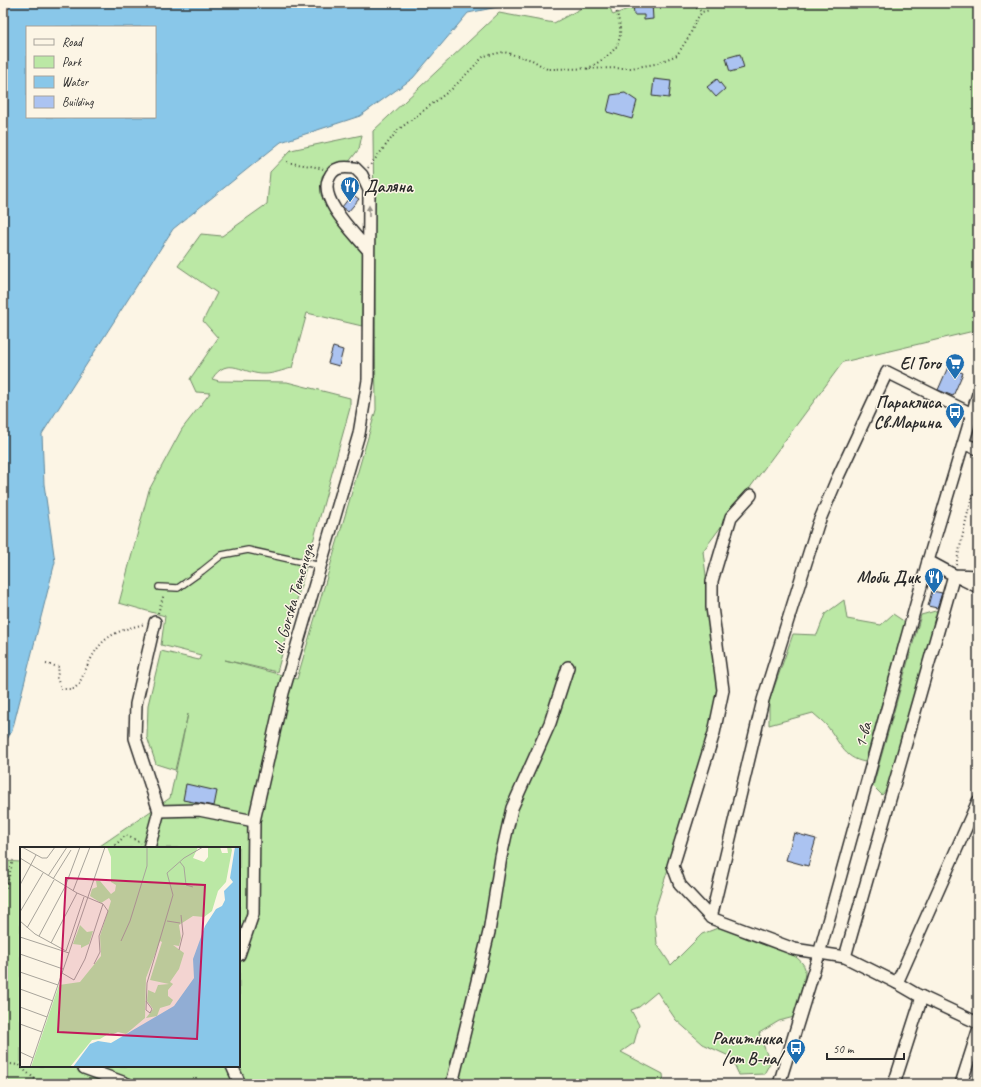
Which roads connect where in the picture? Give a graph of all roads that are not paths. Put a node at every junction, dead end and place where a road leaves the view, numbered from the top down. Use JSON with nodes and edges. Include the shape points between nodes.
{"nodes":[{"id":1,"x":368,"y":250,"type":"junction"},
{"id":2,"x":978,"y":394,"type":"edge"},
{"id":3,"x":972,"y":414,"type":"junction"},
{"id":4,"x":964,"y":444,"type":"junction"},
{"id":5,"x":978,"y":449,"type":"edge"},
{"id":6,"x":751,"y":495,"type":"dead end"},
{"id":7,"x":928,"y":562,"type":"junction"},
{"id":8,"x":320,"y":566,"type":"junction"},
{"id":9,"x":954,"y":575,"type":"junction"},
{"id":10,"x":978,"y":576,"type":"edge"},
{"id":11,"x":159,"y":587,"type":"dead end"},
{"id":12,"x":978,"y":587,"type":"edge"},
{"id":13,"x":155,"y":622,"type":"road end"},
{"id":14,"x":568,"y":667,"type":"dead end"},
{"id":15,"x":978,"y":800,"type":"edge"},
{"id":16,"x":159,"y":811,"type":"junction"},
{"id":17,"x":254,"y":821,"type":"junction"},
{"id":18,"x":146,"y":846,"type":"edge"},
{"id":19,"x":711,"y":918,"type":"junction"},
{"id":20,"x":240,"y":952,"type":"edge"},
{"id":21,"x":819,"y":954,"type":"junction"},
{"id":22,"x":845,"y":957,"type":"junction"},
{"id":23,"x":897,"y":982,"type":"junction"},
{"id":24,"x":922,"y":997,"type":"junction"},
{"id":25,"x":978,"y":1023,"type":"edge"},
{"id":26,"x":978,"y":1032,"type":"edge"},
{"id":27,"x":232,"y":1067,"type":"edge"},
{"id":28,"x":84,"y":1068,"type":"dead end"},
{"id":29,"x":128,"y":1084,"type":"edge"},
{"id":30,"x":240,"y":1084,"type":"edge"},
{"id":31,"x":452,"y":1084,"type":"edge"},
{"id":32,"x":779,"y":1084,"type":"edge"},
{"id":33,"x":894,"y":1084,"type":"edge"},
{"id":34,"x":961,"y":1084,"type":"edge"}],
"edges":[{"from":1,"to":1,"type":"street","name":"ul. Gorska Temenuga","one_way":true,"via":[[369,190],[362,175],[355,168],[337,168],[331,172],[326,186],[327,195],[338,214]]},
{"from":1,"to":8,"type":"street","name":"ul. Gorska Temenuga","via":[[368,380],[359,434]]},
{"from":2,"to":3,"type":"street","name":"1-ва"},
{"from":3,"to":4,"type":"street","name":"1-ва"},
{"from":3,"to":19,"type":"street","via":[[887,372],[818,524],[763,700]]},
{"from":4,"to":5,"type":"street"},
{"from":4,"to":7,"type":"street","name":"1-ва"},
{"from":6,"to":19,"type":"street","via":[[731,517],[712,581],[712,607],[723,690],[714,733],[673,866],[680,885]]},
{"from":7,"to":9,"type":"street"},
{"from":7,"to":21,"type":"street","name":"1-ва"},
{"from":8,"to":11,"type":"lane","via":[[248,550],[222,555],[178,588]]},
{"from":8,"to":17,"type":"street","name":"ul. Gorska Temenuga","via":[[283,693]]},
{"from":9,"to":10,"type":"street"},
{"from":9,"to":12,"type":"street"},
{"from":9,"to":22,"type":"street"},
{"from":13,"to":16,"type":"street","via":[[136,704],[135,738]]},
{"from":14,"to":31,"type":"street","via":[[550,723],[512,808],[489,932]]},
{"from":15,"to":23,"type":"street"},
{"from":16,"to":17,"type":"street","via":[[199,810]]},
{"from":16,"to":18,"type":"street"},
{"from":17,"to":20,"type":"street","name":"ul. Gorska Temenuga","via":[[253,914]]},
{"from":19,"to":21,"type":"street","via":[[794,949]]},
{"from":21,"to":22,"type":"street"},
{"from":21,"to":32,"type":"street","name":"1-ва"},
{"from":22,"to":23,"type":"street"},
{"from":23,"to":24,"type":"street"},
{"from":24,"to":25,"type":"street"},
{"from":24,"to":33,"type":"street"},
{"from":26,"to":34,"type":"street"},
{"from":27,"to":30,"type":"street"},
{"from":28,"to":29,"type":"street"}]}
